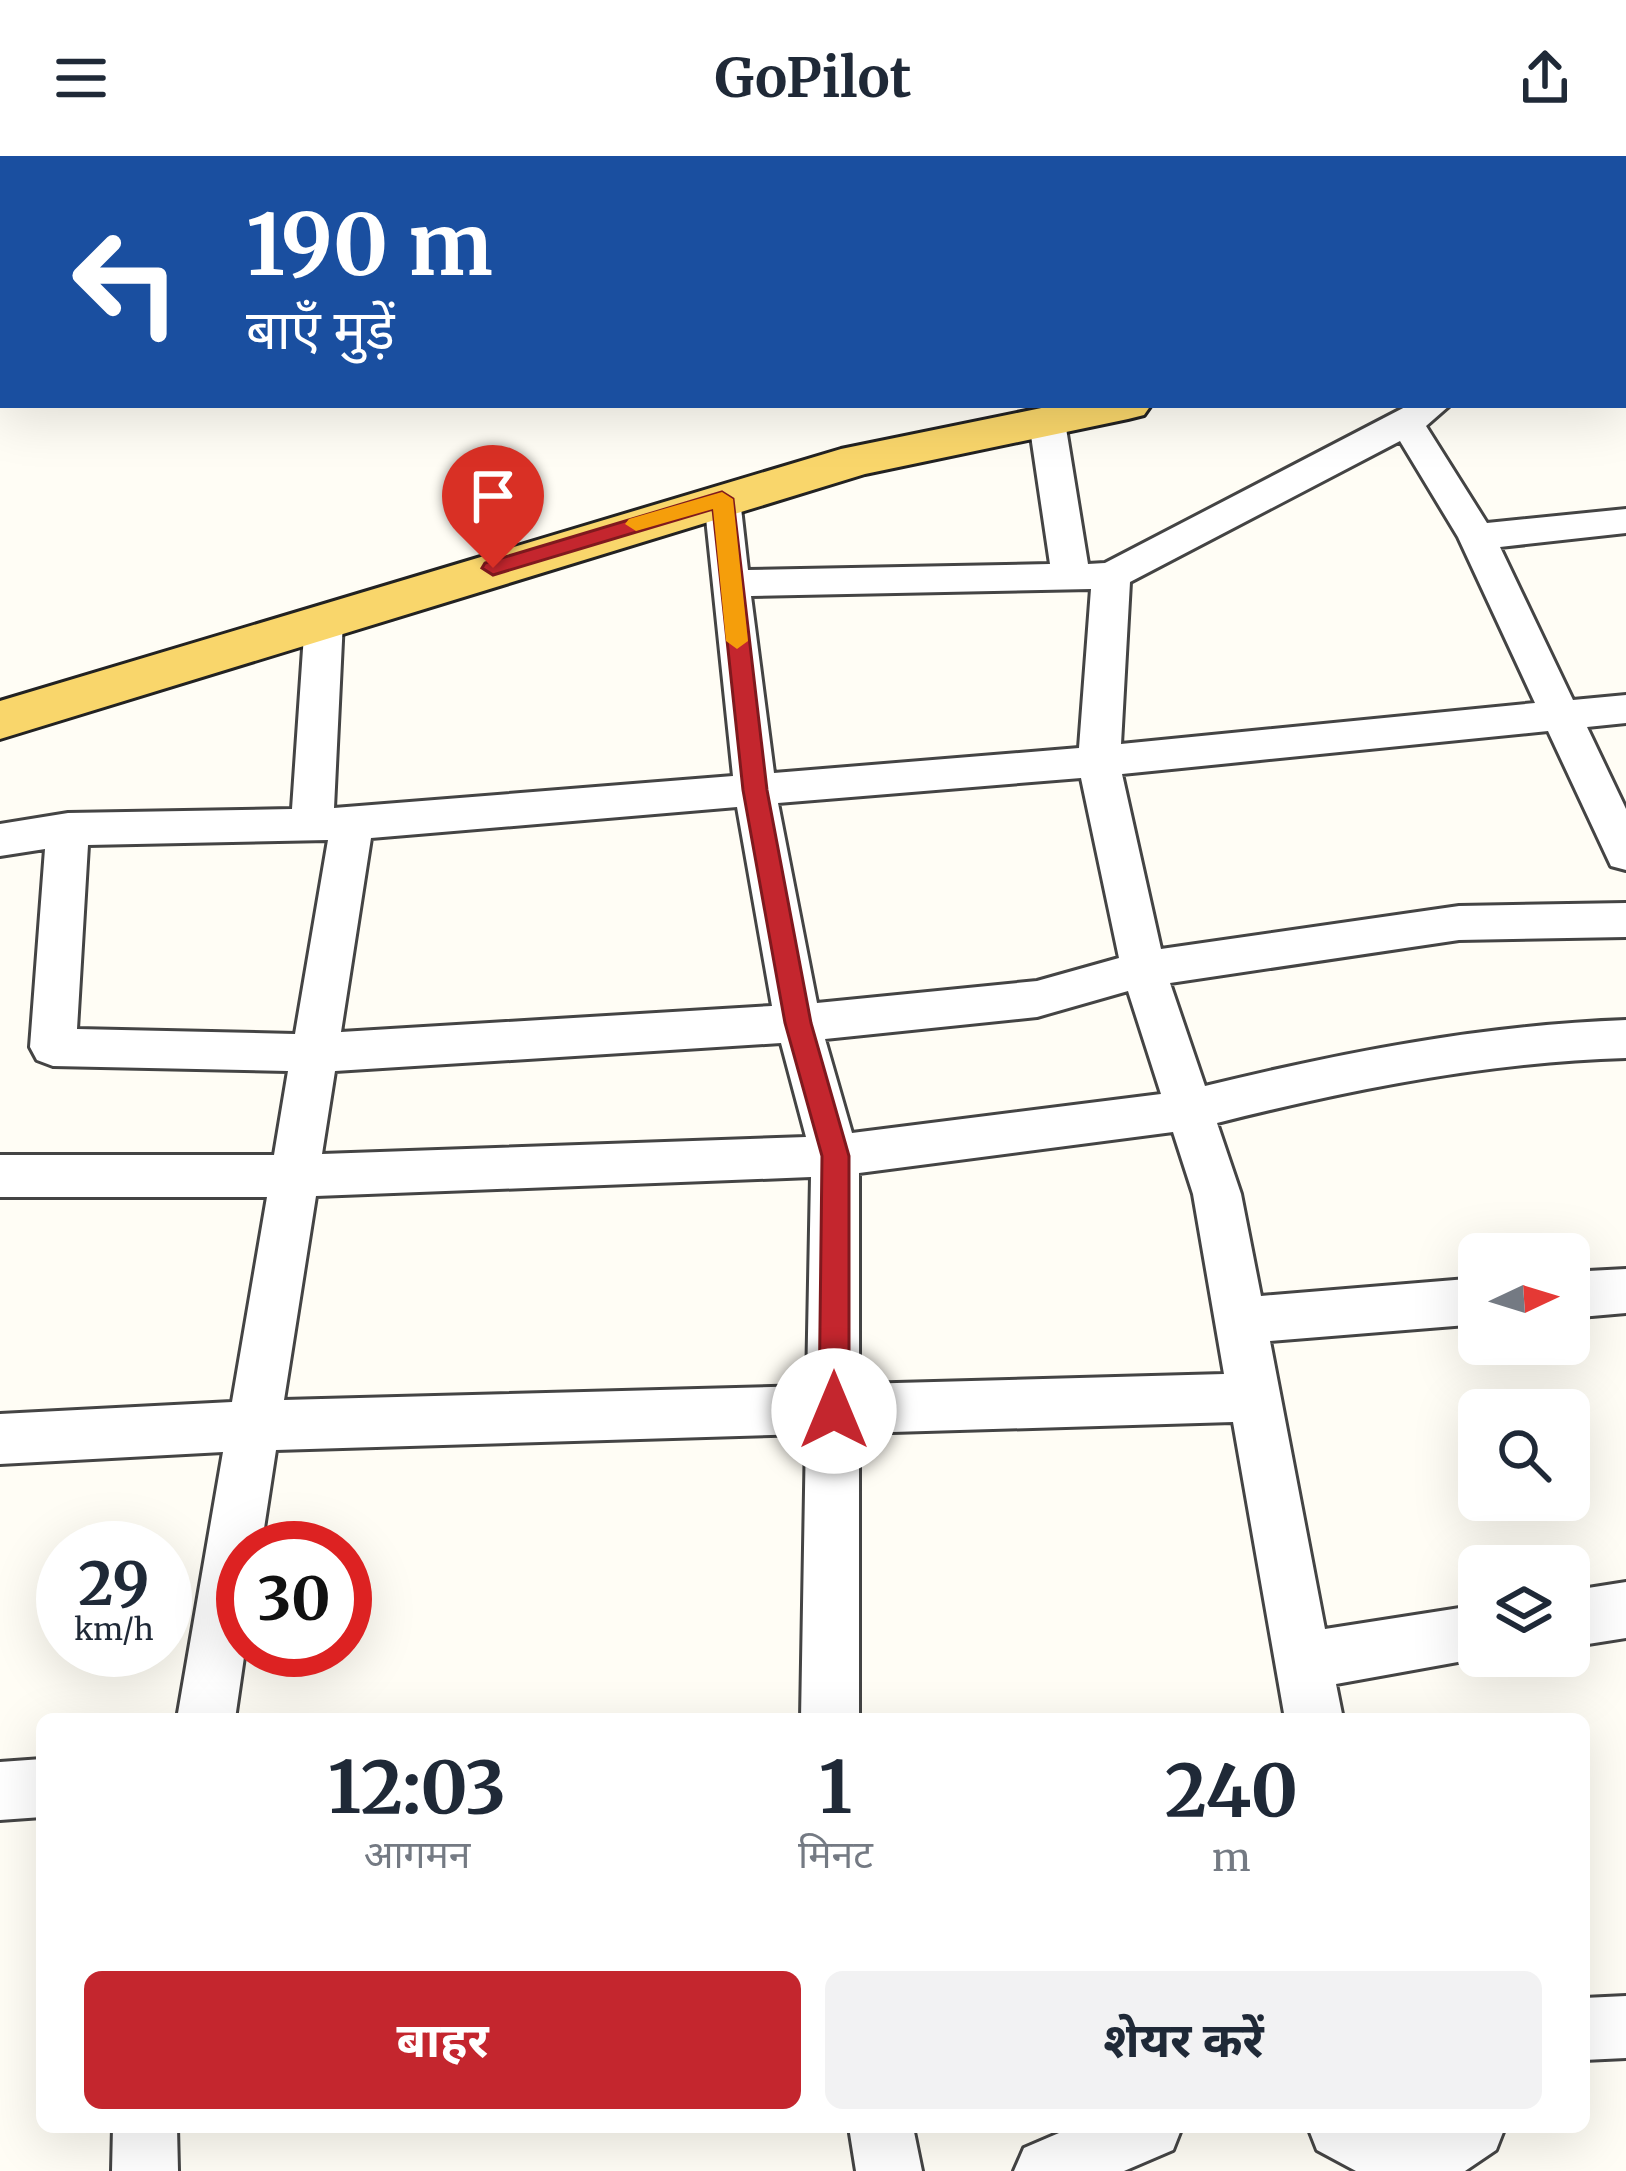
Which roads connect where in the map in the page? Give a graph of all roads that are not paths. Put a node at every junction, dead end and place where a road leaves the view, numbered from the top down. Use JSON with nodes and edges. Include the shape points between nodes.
{"nodes":[{"id":1,"x":1114,"y":408,"type":"edge"},
{"id":2,"x":1420,"y":414,"type":"edge"},
{"id":3,"x":1047,"y":422,"type":"junction"},
{"id":4,"x":722,"y":499,"type":"junction"},
{"id":5,"x":1626,"y":520,"type":"edge"},
{"id":6,"x":1477,"y":537,"type":"junction"},
{"id":7,"x":1091,"y":576,"type":"junction"},
{"id":8,"x":730,"y":583,"type":"junction"},
{"id":9,"x":324,"y":620,"type":"junction"},
{"id":10,"x":1626,"y":709,"type":"edge"},
{"id":11,"x":1557,"y":716,"type":"junction"},
{"id":12,"x":0,"y":720,"type":"edge"},
{"id":13,"x":1100,"y":761,"type":"junction"},
{"id":14,"x":755,"y":790,"type":"junction"},
{"id":15,"x":332,"y":824,"type":"junction"},
{"id":16,"x":68,"y":829,"type":"junction"},
{"id":17,"x":0,"y":840,"type":"edge"},
{"id":18,"x":1626,"y":854,"type":"edge"},
{"id":19,"x":1626,"y":920,"type":"edge"},
{"id":20,"x":1144,"y":969,"type":"junction"},
{"id":21,"x":798,"y":1023,"type":"junction"},
{"id":22,"x":1626,"y":1039,"type":"edge"},
{"id":23,"x":312,"y":1053,"type":"junction"},
{"id":24,"x":1189,"y":1110,"type":"junction"},
{"id":25,"x":836,"y":1156,"type":"junction"},
{"id":26,"x":0,"y":1176,"type":"edge"},
{"id":27,"x":292,"y":1176,"type":"junction"},
{"id":28,"x":1626,"y":1291,"type":"edge"},
{"id":29,"x":1590,"y":1294,"type":"edge"},
{"id":30,"x":1458,"y":1303,"type":"edge"},
{"id":31,"x":1240,"y":1321,"type":"junction"},
{"id":32,"x":1254,"y":1397,"type":"junction"},
{"id":33,"x":834,"y":1411,"type":"junction"},
{"id":34,"x":252,"y":1426,"type":"junction"},
{"id":35,"x":0,"y":1439,"type":"edge"},
{"id":36,"x":1626,"y":1610,"type":"edge"},
{"id":37,"x":1590,"y":1616,"type":"edge"},
{"id":38,"x":1458,"y":1637,"type":"edge"},
{"id":39,"x":1302,"y":1661,"type":"junction"},
{"id":40,"x":207,"y":1713,"type":"edge"},
{"id":41,"x":830,"y":1713,"type":"edge"},
{"id":42,"x":1313,"y":1713,"type":"edge"},
{"id":43,"x":36,"y":1788,"type":"edge"},
{"id":44,"x":0,"y":1790,"type":"edge"},
{"id":45,"x":1626,"y":2026,"type":"edge"},
{"id":46,"x":1590,"y":2029,"type":"edge"},
{"id":47,"x":145,"y":2133,"type":"edge"},
{"id":48,"x":882,"y":2133,"type":"edge"},
{"id":49,"x":1136,"y":2133,"type":"edge"},
{"id":50,"x":1348,"y":2133,"type":"edge"},
{"id":51,"x":1441,"y":2151,"type":"edge"},
{"id":52,"x":145,"y":2171,"type":"edge"},
{"id":53,"x":889,"y":2171,"type":"edge"},
{"id":54,"x":1047,"y":2171,"type":"edge"}],
"edges":[{"from":1,"to":3,"type":"main road"},
{"from":2,"to":6,"type":"street"},
{"from":2,"to":7,"type":"street"},
{"from":3,"to":4,"type":"main road","via":[[858,460]]},
{"from":3,"to":7,"type":"street"},
{"from":4,"to":8,"type":"street"},
{"from":4,"to":9,"type":"main road"},
{"from":5,"to":6,"type":"street"},
{"from":6,"to":11,"type":"street"},
{"from":7,"to":8,"type":"street"},
{"from":7,"to":13,"type":"street"},
{"from":8,"to":14,"type":"street"},
{"from":9,"to":12,"type":"main road"},
{"from":9,"to":15,"type":"street"},
{"from":10,"to":11,"type":"street"},
{"from":11,"to":13,"type":"street"},
{"from":11,"to":18,"type":"street"},
{"from":13,"to":14,"type":"street"},
{"from":13,"to":20,"type":"street"},
{"from":14,"to":15,"type":"street"},
{"from":14,"to":21,"type":"street"},
{"from":15,"to":16,"type":"street"},
{"from":15,"to":23,"type":"street"},
{"from":16,"to":17,"type":"street"},
{"from":16,"to":23,"type":"street","via":[[53,1047]]},
{"from":19,"to":20,"type":"street","via":[[1459,923]]},
{"from":20,"to":21,"type":"street","via":[[1037,999]]},
{"from":20,"to":24,"type":"street"},
{"from":21,"to":23,"type":"street"},
{"from":21,"to":25,"type":"street"},
{"from":22,"to":24,"type":"street","via":[[1358,1068]]},
{"from":23,"to":27,"type":"street"},
{"from":24,"to":25,"type":"street"},
{"from":24,"to":31,"type":"street","via":[[1217,1194]]},
{"from":25,"to":27,"type":"street"},
{"from":25,"to":33,"type":"street"},
{"from":26,"to":27,"type":"street"},
{"from":27,"to":34,"type":"street"},
{"from":28,"to":29,"type":"street"},
{"from":30,"to":31,"type":"street"},
{"from":31,"to":32,"type":"street"},
{"from":32,"to":33,"type":"street"},
{"from":32,"to":39,"type":"street"},
{"from":33,"to":34,"type":"street"},
{"from":33,"to":41,"type":"street"},
{"from":34,"to":35,"type":"street"},
{"from":34,"to":40,"type":"street"},
{"from":36,"to":37,"type":"street"},
{"from":38,"to":39,"type":"street"},
{"from":39,"to":42,"type":"street"},
{"from":43,"to":44,"type":"street"},
{"from":45,"to":46,"type":"street"},
{"from":47,"to":52,"type":"street"},
{"from":48,"to":53,"type":"street"},
{"from":49,"to":54,"type":"street"},
{"from":50,"to":51,"type":"street","via":[[1392,2153]]}]}
